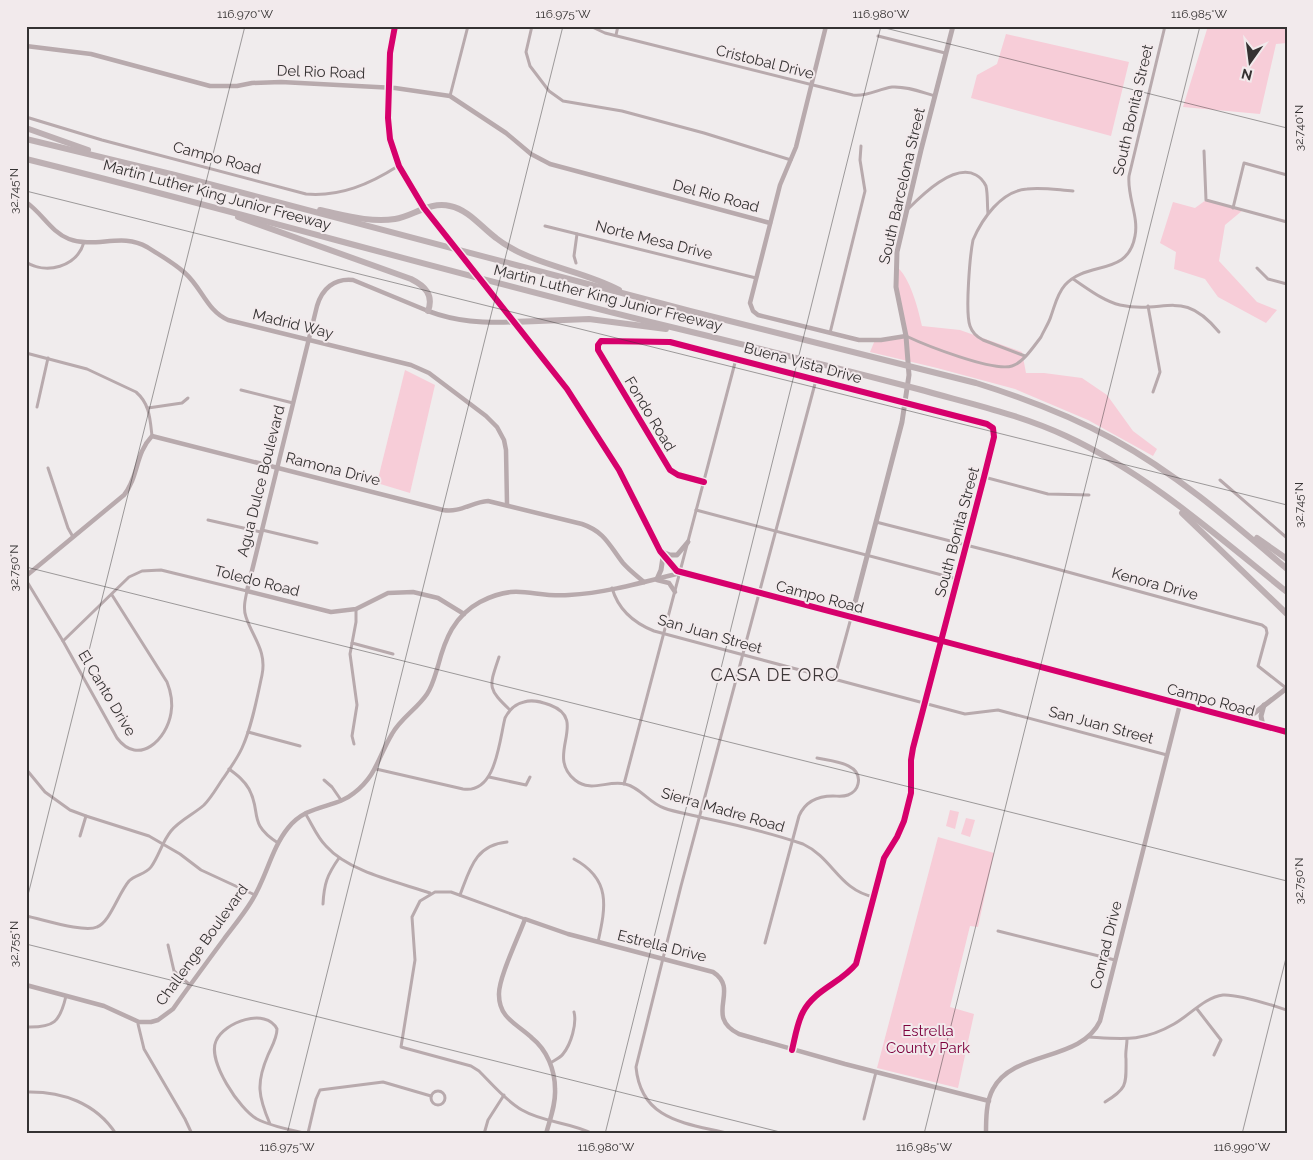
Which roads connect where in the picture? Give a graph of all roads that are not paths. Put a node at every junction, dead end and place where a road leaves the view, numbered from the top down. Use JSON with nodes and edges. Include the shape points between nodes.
{"nodes":[{"id":1,"x":395,"y":26,"type":"edge"},
{"id":2,"x":468,"y":26,"type":"edge"},
{"id":3,"x":532,"y":26,"type":"edge"},
{"id":4,"x":590,"y":26,"type":"edge"},
{"id":5,"x":618,"y":26,"type":"edge"},
{"id":6,"x":826,"y":26,"type":"edge"},
{"id":7,"x":953,"y":26,"type":"edge"},
{"id":8,"x":1165,"y":26,"type":"edge"},
{"id":9,"x":616,"y":36,"type":"junction"},
{"id":10,"x":878,"y":36,"type":"dead end"},
{"id":11,"x":26,"y":47,"type":"edge"},
{"id":12,"x":946,"y":53,"type":"junction"},
{"id":13,"x":811,"y":85,"type":"junction"},
{"id":14,"x":388,"y":87,"type":"junction"},
{"id":15,"x":450,"y":96,"type":"junction"},
{"id":16,"x":936,"y":96,"type":"junction"},
{"id":17,"x":26,"y":117,"type":"edge"},
{"id":18,"x":26,"y":128,"type":"edge"},
{"id":19,"x":26,"y":139,"type":"edge"},
{"id":20,"x":861,"y":146,"type":"dead end"},
{"id":21,"x":1204,"y":152,"type":"dead end"},
{"id":22,"x":108,"y":158,"type":"junction"},
{"id":23,"x":26,"y":159,"type":"edge"},
{"id":24,"x":791,"y":160,"type":"junction"},
{"id":25,"x":399,"y":166,"type":"junction"},
{"id":26,"x":1287,"y":175,"type":"edge"},
{"id":27,"x":223,"y":188,"type":"junction"},
{"id":28,"x":1073,"y":191,"type":"dead end"},
{"id":29,"x":194,"y":201,"type":"junction"},
{"id":30,"x":26,"y":202,"type":"edge"},
{"id":31,"x":424,"y":208,"type":"junction"},
{"id":32,"x":1233,"y":208,"type":"junction"},
{"id":33,"x":906,"y":210,"type":"junction"},
{"id":34,"x":988,"y":214,"type":"junction"},
{"id":35,"x":1287,"y":222,"type":"edge"},
{"id":36,"x":770,"y":223,"type":"junction"},
{"id":37,"x":545,"y":226,"type":"dead end"},
{"id":38,"x":577,"y":234,"type":"junction"},
{"id":39,"x":84,"y":242,"type":"junction"},
{"id":40,"x":26,"y":262,"type":"edge"},
{"id":41,"x":576,"y":263,"type":"dead end"},
{"id":42,"x":1257,"y":268,"type":"dead end"},
{"id":43,"x":757,"y":278,"type":"junction"},
{"id":44,"x":1073,"y":279,"type":"junction"},
{"id":45,"x":1287,"y":284,"type":"edge"},
{"id":46,"x":629,"y":296,"type":"junction"},
{"id":47,"x":1148,"y":306,"type":"junction"},
{"id":48,"x":428,"y":311,"type":"junction"},
{"id":49,"x":513,"y":322,"type":"junction"},
{"id":50,"x":1219,"y":332,"type":"dead end"},
{"id":51,"x":830,"y":333,"type":"junction"},
{"id":52,"x":906,"y":336,"type":"junction"},
{"id":53,"x":714,"y":337,"type":"junction"},
{"id":54,"x":602,"y":340,"type":"joint"},
{"id":55,"x":308,"y":341,"type":"junction"},
{"id":56,"x":26,"y":354,"type":"edge"},
{"id":57,"x":1025,"y":356,"type":"junction"},
{"id":58,"x":48,"y":358,"type":"junction"},
{"id":59,"x":736,"y":359,"type":"junction"},
{"id":60,"x":816,"y":380,"type":"junction"},
{"id":61,"x":241,"y":390,"type":"dead end"},
{"id":62,"x":1153,"y":392,"type":"dead end"},
{"id":63,"x":188,"y":398,"type":"dead end"},
{"id":64,"x":293,"y":403,"type":"junction"},
{"id":65,"x":906,"y":403,"type":"junction"},
{"id":66,"x":37,"y":407,"type":"dead end"},
{"id":67,"x":148,"y":408,"type":"junction"},
{"id":68,"x":994,"y":428,"type":"joint"},
{"id":69,"x":152,"y":436,"type":"junction"},
{"id":70,"x":48,"y":468,"type":"dead end"},
{"id":71,"x":277,"y":468,"type":"junction"},
{"id":72,"x":984,"y":477,"type":"junction"},
{"id":73,"x":1220,"y":480,"type":"dead end"},
{"id":74,"x":704,"y":482,"type":"junction"},
{"id":75,"x":1089,"y":495,"type":"dead end"},
{"id":76,"x":1163,"y":495,"type":"junction"},
{"id":77,"x":507,"y":504,"type":"junction"},
{"id":78,"x":696,"y":510,"type":"junction"},
{"id":79,"x":208,"y":520,"type":"dead end"},
{"id":80,"x":1232,"y":521,"type":"junction"},
{"id":81,"x":876,"y":522,"type":"junction"},
{"id":82,"x":261,"y":531,"type":"junction"},
{"id":83,"x":776,"y":531,"type":"junction"},
{"id":84,"x":73,"y":537,"type":"junction"},
{"id":85,"x":1287,"y":538,"type":"edge"},
{"id":86,"x":688,"y":542,"type":"junction"},
{"id":87,"x":317,"y":543,"type":"dead end"},
{"id":88,"x":965,"y":546,"type":"junction"},
{"id":89,"x":660,"y":550,"type":"junction"},
{"id":90,"x":663,"y":556,"type":"junction"},
{"id":91,"x":868,"y":556,"type":"junction"},
{"id":92,"x":1287,"y":559,"type":"edge"},
{"id":93,"x":1287,"y":569,"type":"edge"},
{"id":94,"x":680,"y":573,"type":"junction"},
{"id":95,"x":26,"y":576,"type":"edge"},
{"id":96,"x":655,"y":579,"type":"junction"},
{"id":97,"x":957,"y":579,"type":"junction"},
{"id":98,"x":26,"y":580,"type":"edge"},
{"id":99,"x":644,"y":582,"type":"junction"},
{"id":100,"x":612,"y":588,"type":"junction"},
{"id":101,"x":247,"y":591,"type":"junction"},
{"id":102,"x":674,"y":592,"type":"junction"},
{"id":103,"x":1287,"y":592,"type":"edge"},
{"id":104,"x":760,"y":594,"type":"junction"},
{"id":105,"x":112,"y":595,"type":"junction"},
{"id":106,"x":356,"y":609,"type":"junction"},
{"id":107,"x":464,"y":614,"type":"junction"},
{"id":108,"x":1287,"y":614,"type":"edge"},
{"id":109,"x":851,"y":618,"type":"junction"},
{"id":110,"x":664,"y":634,"type":"junction"},
{"id":111,"x":63,"y":641,"type":"junction"},
{"id":112,"x":941,"y":641,"type":"junction"},
{"id":113,"x":352,"y":643,"type":"junction"},
{"id":114,"x":393,"y":654,"type":"dead end"},
{"id":115,"x":743,"y":656,"type":"junction"},
{"id":116,"x":499,"y":657,"type":"dead end"},
{"id":117,"x":834,"y":680,"type":"junction"},
{"id":118,"x":1286,"y":688,"type":"edge"},
{"id":119,"x":925,"y":703,"type":"junction"},
{"id":120,"x":1180,"y":704,"type":"junction"},
{"id":121,"x":1264,"y":704,"type":"junction"},
{"id":122,"x":510,"y":710,"type":"junction"},
{"id":123,"x":1244,"y":721,"type":"junction"},
{"id":124,"x":1263,"y":726,"type":"junction"},
{"id":125,"x":248,"y":732,"type":"junction"},
{"id":126,"x":1287,"y":732,"type":"edge"},
{"id":127,"x":354,"y":744,"type":"dead end"},
{"id":128,"x":300,"y":746,"type":"dead end"},
{"id":129,"x":1168,"y":755,"type":"junction"},
{"id":130,"x":817,"y":758,"type":"dead end"},
{"id":131,"x":26,"y":769,"type":"edge"},
{"id":132,"x":229,"y":769,"type":"junction"},
{"id":133,"x":376,"y":769,"type":"junction"},
{"id":134,"x":489,"y":777,"type":"junction"},
{"id":135,"x":530,"y":777,"type":"dead end"},
{"id":136,"x":324,"y":780,"type":"dead end"},
{"id":137,"x":624,"y":784,"type":"junction"},
{"id":138,"x":341,"y":800,"type":"junction"},
{"id":139,"x":305,"y":814,"type":"junction"},
{"id":140,"x":86,"y":816,"type":"junction"},
{"id":141,"x":700,"y":817,"type":"junction"},
{"id":142,"x":80,"y":836,"type":"dead end"},
{"id":143,"x":792,"y":841,"type":"junction"},
{"id":144,"x":507,"y":842,"type":"dead end"},
{"id":145,"x":278,"y":843,"type":"junction"},
{"id":146,"x":163,"y":844,"type":"junction"},
{"id":147,"x":339,"y":858,"type":"junction"},
{"id":148,"x":574,"y":859,"type":"dead end"},
{"id":149,"x":431,"y":894,"type":"junction"},
{"id":150,"x":255,"y":895,"type":"junction"},
{"id":151,"x":460,"y":895,"type":"junction"},
{"id":152,"x":874,"y":897,"type":"junction"},
{"id":153,"x":323,"y":904,"type":"dead end"},
{"id":154,"x":26,"y":916,"type":"edge"},
{"id":155,"x":525,"y":919,"type":"junction"},
{"id":156,"x":998,"y":931,"type":"dead end"},
{"id":157,"x":598,"y":942,"type":"junction"},
{"id":158,"x":765,"y":943,"type":"dead end"},
{"id":159,"x":168,"y":945,"type":"dead end"},
{"id":160,"x":662,"y":958,"type":"junction"},
{"id":161,"x":1115,"y":960,"type":"junction"},
{"id":162,"x":190,"y":985,"type":"junction"},
{"id":163,"x":26,"y":986,"type":"edge"},
{"id":164,"x":66,"y":995,"type":"junction"},
{"id":165,"x":1197,"y":1009,"type":"junction"},
{"id":166,"x":1287,"y":1010,"type":"edge"},
{"id":167,"x":574,"y":1012,"type":"dead end"},
{"id":168,"x":139,"y":1022,"type":"junction"},
{"id":169,"x":26,"y":1027,"type":"edge"},
{"id":170,"x":1089,"y":1036,"type":"junction"},
{"id":171,"x":1128,"y":1039,"type":"junction"},
{"id":172,"x":792,"y":1050,"type":"junction"},
{"id":173,"x":1214,"y":1055,"type":"dead end"},
{"id":174,"x":550,"y":1063,"type":"junction"},
{"id":175,"x":876,"y":1072,"type":"junction"},
{"id":176,"x":26,"y":1092,"type":"edge"},
{"id":177,"x":504,"y":1095,"type":"junction"},
{"id":178,"x":432,"y":1096,"type":"junction"},
{"id":179,"x":989,"y":1101,"type":"junction"},
{"id":180,"x":1105,"y":1102,"type":"dead end"},
{"id":181,"x":864,"y":1119,"type":"dead end"},
{"id":182,"x":550,"y":1120,"type":"junction"},
{"id":183,"x":270,"y":1124,"type":"junction"},
{"id":184,"x":302,"y":1133,"type":"edge"},
{"id":185,"x":116,"y":1134,"type":"edge"},
{"id":186,"x":192,"y":1134,"type":"edge"},
{"id":187,"x":309,"y":1134,"type":"edge"},
{"id":188,"x":484,"y":1134,"type":"edge"},
{"id":189,"x":546,"y":1134,"type":"edge"},
{"id":190,"x":593,"y":1134,"type":"edge"},
{"id":191,"x":730,"y":1134,"type":"edge"},
{"id":192,"x":986,"y":1134,"type":"edge"}],
"edges":[{"from":1,"to":14,"type":"main road"},
{"from":2,"to":15,"type":"street"},
{"from":3,"to":24,"type":"street","via":[[526,52],[530,66],[549,91],[563,101],[610,108]]},
{"from":4,"to":9,"type":"street","name":"Cristobal Drive"},
{"from":5,"to":9,"type":"street"},
{"from":6,"to":13,"type":"street"},
{"from":7,"to":12,"type":"main road","name":"South Barcelona Street"},
{"from":8,"to":44,"type":"street","name":"South Bonita Street","via":[[1129,176],[1136,226],[1133,246],[1125,258],[1114,265],[1090,270]]},
{"from":9,"to":13,"type":"street","name":"Cristobal Drive"},
{"from":10,"to":12,"type":"street"},
{"from":11,"to":14,"type":"street","name":"Del Rio Road","via":[[91,54],[210,86],[281,82]]},
{"from":12,"to":16,"type":"main road","name":"South Barcelona Street"},
{"from":13,"to":16,"type":"street","name":"Cristobal Drive","via":[[856,96],[898,87]]},
{"from":13,"to":24,"type":"street"},
{"from":14,"to":15,"type":"street","name":"Del Rio Road"},
{"from":14,"to":25,"type":"main road","via":[[390,139]]},
{"from":15,"to":36,"type":"street","name":"Del Rio Road","via":[[550,164]]},
{"from":16,"to":33,"type":"main road","name":"South Barcelona Street"},
{"from":17,"to":25,"type":"street","name":"Campo Road","via":[[306,194],[339,194]]},
{"from":18,"to":22,"type":"highway"},
{"from":19,"to":22,"type":"highway","name":"Martin Luther King Junior Freeway"},
{"from":20,"to":51,"type":"street","via":[[865,191]]},
{"from":21,"to":32,"type":"street","via":[[1206,200]]},
{"from":22,"to":27,"type":"highway","name":"Martin Luther King Junior Freeway"},
{"from":23,"to":29,"type":"highway","name":"Martin Luther King Junior Freeway"},
{"from":24,"to":36,"type":"street","via":[[780,185]]},
{"from":25,"to":31,"type":"main road"},
{"from":26,"to":32,"type":"street","via":[[1244,163]]},
{"from":27,"to":31,"type":"highway","via":[[375,221],[397,219]]},
{"from":27,"to":46,"type":"highway","name":"Martin Luther King Junior Freeway"},
{"from":28,"to":34,"type":"street","via":[[1019,190],[1000,201]]},
{"from":29,"to":48,"type":"highway","via":[[411,279],[429,294]]},
{"from":29,"to":53,"type":"highway","name":"Martin Luther King Junior Freeway","via":[[483,280]]},
{"from":30,"to":39,"type":"street","name":"Madrid Way","via":[[60,234]]},
{"from":31,"to":46,"type":"highway","via":[[451,206],[525,255],[613,287]]},
{"from":31,"to":49,"type":"main road"},
{"from":32,"to":35,"type":"street"},
{"from":33,"to":34,"type":"street","via":[[945,178],[966,172],[979,177],[986,186]]},
{"from":33,"to":52,"type":"main road","name":"South Barcelona Street","via":[[895,274]]},
{"from":34,"to":57,"type":"street","via":[[972,249],[969,324],[983,340]]},
{"from":36,"to":43,"type":"street"},
{"from":37,"to":38,"type":"street","name":"Norte Mesa Drive"},
{"from":38,"to":41,"type":"street","via":[[574,248]]},
{"from":38,"to":43,"type":"street","name":"Norte Mesa Drive"},
{"from":39,"to":40,"type":"street","via":[[75,256],[60,266],[43,268]]},
{"from":39,"to":55,"type":"street","name":"Madrid Way","via":[[120,239],[140,243],[185,273],[212,310],[223,318]]},
{"from":42,"to":45,"type":"street","via":[[1268,279]]},
{"from":43,"to":51,"type":"street","via":[[750,304],[758,315]]},
{"from":44,"to":47,"type":"street","via":[[1120,305]]},
{"from":44,"to":57,"type":"street","name":"South Bonita Street","via":[[1058,295],[1050,319]]},
{"from":46,"to":80,"type":"highway","name":"Martin Luther King Junior Freeway","via":[[1018,396],[1114,440],[1155,465]]},
{"from":47,"to":50,"type":"street","via":[[1176,305],[1192,309],[1206,316]]},
{"from":47,"to":62,"type":"street","via":[[1160,372]]},
{"from":48,"to":49,"type":"main road","name":"Agua Dulce Boulevard","via":[[467,322]]},
{"from":48,"to":55,"type":"street","name":"Agua Dulce Boulevard","via":[[358,281],[339,281],[327,288],[320,298]]},
{"from":49,"to":53,"type":"highway","via":[[589,319]]},
{"from":49,"to":89,"type":"main road","via":[[567,389],[594,430],[628,486]]},
{"from":51,"to":52,"type":"street","via":[[870,341]]},
{"from":52,"to":57,"type":"street","via":[[968,360],[1001,367],[1014,366]]},
{"from":52,"to":65,"type":"main road","name":"South Barcelona Street","via":[[909,375]]},
{"from":53,"to":76,"type":"highway","name":"Martin Luther King Junior Freeway","via":[[1017,416],[1066,435],[1110,459]]},
{"from":54,"to":59,"type":"street","name":"Buena Vista Drive","via":[[670,342]]},
{"from":54,"to":74,"type":"street","name":"Fondo Road","via":[[598,350],[670,470]]},
{"from":55,"to":64,"type":"street","name":"Agua Dulce Boulevard"},
{"from":55,"to":77,"type":"street","name":"Madrid Way","via":[[420,368],[490,419],[500,431],[505,445]]},
{"from":56,"to":58,"type":"street"},
{"from":58,"to":66,"type":"street"},
{"from":58,"to":67,"type":"street","via":[[87,369],[136,392]]},
{"from":59,"to":60,"type":"street","name":"Buena Vista Drive"},
{"from":59,"to":74,"type":"street"},
{"from":60,"to":65,"type":"street","name":"Buena Vista Drive"},
{"from":60,"to":83,"type":"street"},
{"from":61,"to":64,"type":"street"},
{"from":63,"to":67,"type":"street","via":[[182,403]]},
{"from":64,"to":71,"type":"street","name":"Agua Dulce Boulevard"},
{"from":65,"to":68,"type":"street","name":"Buena Vista Drive"},
{"from":65,"to":81,"type":"main road","name":"South Barcelona Street"},
{"from":67,"to":69,"type":"street"},
{"from":68,"to":72,"type":"street","name":"South Bonita Street"},
{"from":69,"to":71,"type":"street","name":"Ramona Drive"},
{"from":69,"to":84,"type":"street","via":[[141,453],[130,488]]},
{"from":70,"to":84,"type":"street"},
{"from":71,"to":77,"type":"street","name":"Ramona Drive","via":[[448,510],[459,510],[483,501]]},
{"from":71,"to":82,"type":"street","name":"Agua Dulce Boulevard"},
{"from":72,"to":75,"type":"street","via":[[1048,494]]},
{"from":72,"to":88,"type":"street","name":"South Bonita Street"},
{"from":73,"to":85,"type":"street"},
{"from":74,"to":78,"type":"street"},
{"from":76,"to":103,"type":"highway","name":"Martin Luther King Junior Freeway"},
{"from":76,"to":108,"type":"highway"},
{"from":77,"to":99,"type":"street","name":"Ramona Drive","via":[[595,529]]},
{"from":78,"to":83,"type":"street"},
{"from":78,"to":86,"type":"street"},
{"from":79,"to":82,"type":"street"},
{"from":80,"to":92,"type":"highway"},
{"from":80,"to":93,"type":"highway","name":"Martin Luther King Junior Freeway"},
{"from":81,"to":88,"type":"street"},
{"from":81,"to":91,"type":"main road","name":"South Barcelona Street"},
{"from":82,"to":87,"type":"street"},
{"from":82,"to":101,"type":"street","name":"Agua Dulce Boulevard"},
{"from":83,"to":91,"type":"street"},
{"from":83,"to":104,"type":"street"},
{"from":84,"to":95,"type":"street"},
{"from":86,"to":89,"type":"main road","via":[[678,555]]},
{"from":86,"to":94,"type":"street"},
{"from":88,"to":97,"type":"street","name":"South Bonita Street"},
{"from":88,"to":118,"type":"street","name":"Kenora Drive","via":[[1262,625],[1267,632],[1258,666]]},
{"from":89,"to":90,"type":"main road"},
{"from":90,"to":94,"type":"main road"},
{"from":90,"to":96,"type":"main road","via":[[661,570]]},
{"from":91,"to":97,"type":"street"},
{"from":91,"to":109,"type":"main road","name":"South Barcelona Street"},
{"from":94,"to":96,"type":"street"},
{"from":94,"to":102,"type":"street"},
{"from":94,"to":104,"type":"main road","name":"Campo Road"},
{"from":96,"to":99,"type":"street"},
{"from":96,"to":102,"type":"street","via":[[669,583]]},
{"from":97,"to":112,"type":"street","name":"South Bonita Street"},
{"from":98,"to":111,"type":"street","name":"El Canto Drive"},
{"from":99,"to":100,"type":"street"},
{"from":100,"to":107,"type":"street","via":[[556,596],[506,592]]},
{"from":100,"to":110,"type":"street","name":"San Juan Street","via":[[620,606],[633,620]]},
{"from":101,"to":105,"type":"street","name":"Toledo Road","via":[[156,569],[133,575]]},
{"from":101,"to":106,"type":"street","name":"Toledo Road","via":[[330,612]]},
{"from":101,"to":125,"type":"street","name":"Agua Dulce Boulevard","via":[[245,617],[260,646],[263,663]]},
{"from":102,"to":110,"type":"street"},
{"from":104,"to":109,"type":"main road","name":"Campo Road"},
{"from":104,"to":115,"type":"street"},
{"from":105,"to":111,"type":"street","name":"Toledo Road"},
{"from":105,"to":111,"type":"street","name":"El Canto Drive","via":[[169,687],[172,703],[170,720],[152,747],[135,750],[119,740]]},
{"from":106,"to":107,"type":"street","name":"Toledo Road","via":[[382,594],[408,592],[438,598]]},
{"from":106,"to":113,"type":"street"},
{"from":107,"to":133,"type":"street","name":"Challenge Boulevard","via":[[445,641],[428,692],[392,734]]},
{"from":109,"to":112,"type":"main road","name":"Campo Road"},
{"from":109,"to":117,"type":"street"},
{"from":110,"to":115,"type":"street","name":"San Juan Street"},
{"from":110,"to":137,"type":"street"},
{"from":112,"to":119,"type":"street","name":"South Bonita Street"},
{"from":112,"to":120,"type":"main road","name":"Campo Road"},
{"from":113,"to":114,"type":"street"},
{"from":113,"to":127,"type":"street","via":[[350,654],[357,705],[352,736]]},
{"from":115,"to":117,"type":"street","name":"San Juan Street"},
{"from":115,"to":141,"type":"street"},
{"from":116,"to":122,"type":"street","via":[[492,687],[495,695]]},
{"from":117,"to":119,"type":"street","name":"San Juan Street"},
{"from":118,"to":121,"type":"main road"},
{"from":119,"to":129,"type":"street","name":"San Juan Street","via":[[965,714],[998,710]]},
{"from":119,"to":152,"type":"street","name":"South Bonita Street","via":[[912,755],[911,793],[904,821],[884,858]]},
{"from":120,"to":123,"type":"main road","name":"Campo Road"},
{"from":120,"to":129,"type":"street","name":"Conrad Drive"},
{"from":121,"to":123,"type":"main road"},
{"from":121,"to":124,"type":"main road"},
{"from":122,"to":134,"type":"street"},
{"from":122,"to":137,"type":"street","via":[[531,701],[559,709],[568,724],[563,757],[570,775],[588,787]]},
{"from":123,"to":124,"type":"main road","name":"Campo Road"},
{"from":124,"to":126,"type":"main road","name":"Campo Road"},
{"from":125,"to":128,"type":"street"},
{"from":125,"to":132,"type":"street","name":"Agua Dulce Boulevard"},
{"from":129,"to":161,"type":"street","name":"Conrad Drive"},
{"from":130,"to":143,"type":"street","via":[[851,767],[857,774],[858,784],[848,795],[815,798],[802,809]]},
{"from":131,"to":140,"type":"street","via":[[50,797]]},
{"from":132,"to":145,"type":"street","via":[[249,788],[260,826]]},
{"from":132,"to":146,"type":"street","name":"Agua Dulce Boulevard","via":[[211,797],[175,826]]},
{"from":133,"to":134,"type":"street","via":[[467,790],[481,786]]},
{"from":133,"to":138,"type":"street","name":"Challenge Boulevard","via":[[367,782]]},
{"from":134,"to":135,"type":"street","via":[[526,785]]},
{"from":136,"to":138,"type":"street"},
{"from":137,"to":141,"type":"street","name":"Sierra Madre Road","via":[[662,808]]},
{"from":138,"to":139,"type":"street","name":"Challenge Boulevard"},
{"from":139,"to":145,"type":"street","name":"Challenge Boulevard","via":[[289,827]]},
{"from":139,"to":147,"type":"street","via":[[322,842]]},
{"from":140,"to":142,"type":"street"},
{"from":140,"to":146,"type":"street","via":[[142,833]]},
{"from":141,"to":143,"type":"street","name":"Sierra Madre Road"},
{"from":141,"to":160,"type":"street"},
{"from":143,"to":152,"type":"street","name":"Sierra Madre Road","via":[[818,852],[849,886]]},
{"from":143,"to":158,"type":"street"},
{"from":144,"to":151,"type":"street","via":[[495,843],[474,861]]},
{"from":145,"to":150,"type":"street","name":"Challenge Boulevard"},
{"from":146,"to":150,"type":"street","via":[[201,870]]},
{"from":146,"to":154,"type":"street","name":"Agua Dulce Boulevard","via":[[150,870],[130,880],[106,920],[97,927],[85,929]]},
{"from":147,"to":149,"type":"street"},
{"from":147,"to":153,"type":"street","via":[[325,882]]},
{"from":148,"to":157,"type":"street","via":[[595,874],[603,892],[604,910]]},
{"from":149,"to":151,"type":"street","name":"Estrella Drive","via":[[442,891]]},
{"from":149,"to":177,"type":"street","via":[[420,902],[412,917],[415,960],[401,1047],[471,1066]]},
{"from":150,"to":162,"type":"street","name":"Challenge Boulevard"},
{"from":151,"to":155,"type":"street","name":"Estrella Drive"},
{"from":152,"to":172,"type":"street","name":"South Bonita Street","via":[[856,964],[806,1007]]},
{"from":155,"to":157,"type":"street","name":"Estrella Drive"},
{"from":155,"to":174,"type":"street","via":[[499,986],[499,1000],[508,1020],[535,1040]]},
{"from":156,"to":161,"type":"street"},
{"from":157,"to":160,"type":"street","name":"Estrella Drive"},
{"from":159,"to":162,"type":"street","via":[[174,971]]},
{"from":160,"to":172,"type":"street","name":"Estrella Drive","via":[[718,976],[724,990],[723,1018],[733,1031]]},
{"from":160,"to":191,"type":"street","via":[[636,1067],[638,1080],[646,1098],[665,1116]]},
{"from":161,"to":170,"type":"street","name":"Conrad Drive","via":[[1100,1021]]},
{"from":162,"to":168,"type":"street","name":"Challenge Boulevard","via":[[166,1015],[155,1021]]},
{"from":163,"to":164,"type":"street"},
{"from":164,"to":168,"type":"street","via":[[104,1006]]},
{"from":164,"to":169,"type":"street","via":[[62,1012],[55,1021],[46,1026]]},
{"from":165,"to":166,"type":"street","via":[[1215,997],[1225,995]]},
{"from":165,"to":171,"type":"street","via":[[1174,1024],[1146,1036]]},
{"from":165,"to":173,"type":"street","via":[[1221,1040]]},
{"from":167,"to":174,"type":"street","via":[[576,1018],[569,1044],[562,1055]]},
{"from":168,"to":186,"type":"street","via":[[144,1050]]},
{"from":170,"to":171,"type":"street"},
{"from":170,"to":179,"type":"street","via":[[1078,1044],[1003,1076],[994,1086]]},
{"from":171,"to":180,"type":"street","via":[[1126,1081],[1116,1095]]},
{"from":172,"to":175,"type":"street","name":"Estrella Drive"},
{"from":174,"to":182,"type":"street","via":[[555,1088]]},
{"from":175,"to":179,"type":"street","name":"Estrella Drive"},
{"from":175,"to":181,"type":"street"},
{"from":176,"to":185,"type":"street","via":[[57,1094],[79,1101],[99,1114]]},
{"from":177,"to":182,"type":"street","via":[[522,1110]]},
{"from":177,"to":188,"type":"street","via":[[488,1120]]},
{"from":178,"to":178,"type":"street","via":[[432,1102],[442,1104],[444,1094],[434,1092]]},
{"from":178,"to":187,"type":"street","via":[[383,1082],[320,1090]]},
{"from":179,"to":192,"type":"street"},
{"from":182,"to":189,"type":"street"},
{"from":182,"to":190,"type":"street","via":[[583,1128]]},
{"from":183,"to":183,"type":"street","via":[[259,1081],[277,1029],[266,1020],[250,1017],[224,1031],[216,1040],[216,1061],[226,1084],[247,1112]]},
{"from":183,"to":184,"type":"street"},
{"from":184,"to":187,"type":"street"}]}
